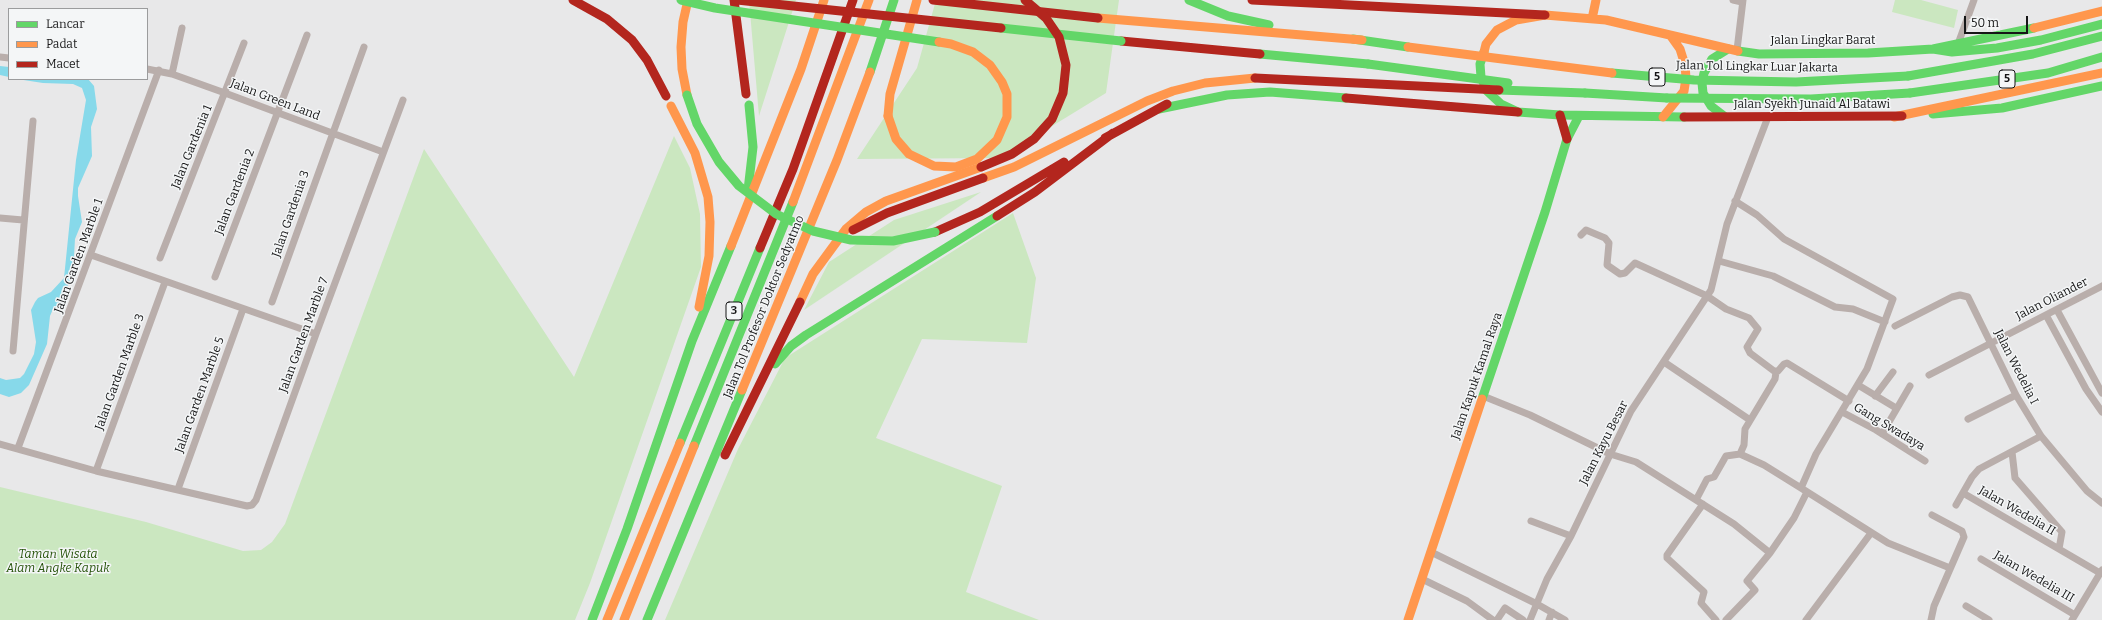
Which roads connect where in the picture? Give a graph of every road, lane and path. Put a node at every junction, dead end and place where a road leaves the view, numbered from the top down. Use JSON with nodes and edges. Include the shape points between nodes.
{"nodes":[{"id":1,"x":573,"y":0,"type":"edge"},
{"id":2,"x":680,"y":0,"type":"edge"},
{"id":3,"x":688,"y":0,"type":"edge"},
{"id":4,"x":735,"y":0,"type":"edge"},
{"id":5,"x":824,"y":0,"type":"edge"},
{"id":6,"x":853,"y":0,"type":"edge"},
{"id":7,"x":869,"y":0,"type":"edge"},
{"id":8,"x":894,"y":0,"type":"edge"},
{"id":9,"x":917,"y":0,"type":"edge"},
{"id":10,"x":934,"y":0,"type":"edge"},
{"id":11,"x":1025,"y":0,"type":"edge"},
{"id":12,"x":1189,"y":0,"type":"edge"},
{"id":13,"x":1252,"y":0,"type":"edge"},
{"id":14,"x":1596,"y":0,"type":"edge"},
{"id":15,"x":1733,"y":0,"type":"edge"},
{"id":16,"x":1974,"y":0,"type":"edge"},
{"id":17,"x":1743,"y":1,"type":"edge"},
{"id":18,"x":2102,"y":11,"type":"edge"},
{"id":19,"x":1544,"y":15,"type":"junction"},
{"id":20,"x":1592,"y":18,"type":"junction"},
{"id":21,"x":2102,"y":24,"type":"edge"},
{"id":22,"x":182,"y":28,"type":"dead end"},
{"id":23,"x":307,"y":35,"type":"dead end"},
{"id":24,"x":1670,"y":35,"type":"junction"},
{"id":25,"x":2102,"y":36,"type":"edge"},
{"id":26,"x":1362,"y":40,"type":"junction"},
{"id":27,"x":244,"y":43,"type":"dead end"},
{"id":28,"x":1958,"y":44,"type":"junction"},
{"id":29,"x":364,"y":47,"type":"dead end"},
{"id":30,"x":1728,"y":49,"type":"junction"},
{"id":31,"x":1933,"y":49,"type":"junction"},
{"id":32,"x":1738,"y":50,"type":"junction"},
{"id":33,"x":2102,"y":57,"type":"edge"},
{"id":34,"x":148,"y":69,"type":"edge"},
{"id":35,"x":158,"y":70,"type":"junction"},
{"id":36,"x":2102,"y":73,"type":"edge"},
{"id":37,"x":172,"y":74,"type":"junction"},
{"id":38,"x":1242,"y":80,"type":"junction"},
{"id":39,"x":2102,"y":86,"type":"edge"},
{"id":40,"x":225,"y":93,"type":"junction"},
{"id":41,"x":1586,"y":93,"type":"junction"},
{"id":42,"x":746,"y":94,"type":"dead end"},
{"id":43,"x":666,"y":96,"type":"dead end"},
{"id":44,"x":403,"y":100,"type":"dead end"},
{"id":45,"x":749,"y":105,"type":"dead end"},
{"id":46,"x":671,"y":106,"type":"dead end"},
{"id":47,"x":1159,"y":108,"type":"junction"},
{"id":48,"x":1518,"y":112,"type":"junction"},
{"id":49,"x":277,"y":114,"type":"junction"},
{"id":50,"x":1560,"y":115,"type":"junction"},
{"id":51,"x":1579,"y":116,"type":"junction"},
{"id":52,"x":1724,"y":116,"type":"junction"},
{"id":53,"x":1663,"y":117,"type":"junction"},
{"id":54,"x":1768,"y":117,"type":"junction"},
{"id":55,"x":1894,"y":117,"type":"junction"},
{"id":56,"x":32,"y":121,"type":"dead end"},
{"id":57,"x":1113,"y":133,"type":"junction"},
{"id":58,"x":331,"y":134,"type":"junction"},
{"id":59,"x":1567,"y":139,"type":"junction"},
{"id":60,"x":383,"y":152,"type":"junction"},
{"id":61,"x":1735,"y":202,"type":"junction"},
{"id":62,"x":745,"y":212,"type":"junction"},
{"id":63,"x":0,"y":218,"type":"edge"},
{"id":64,"x":24,"y":220,"type":"junction"},
{"id":65,"x":1581,"y":235,"type":"dead end"},
{"id":66,"x":836,"y":241,"type":"junction"},
{"id":67,"x":91,"y":256,"type":"junction"},
{"id":68,"x":160,"y":258,"type":"dead end"},
{"id":69,"x":1719,"y":261,"type":"junction"},
{"id":70,"x":215,"y":278,"type":"dead end"},
{"id":71,"x":166,"y":282,"type":"junction"},
{"id":72,"x":2102,"y":286,"type":"edge"},
{"id":73,"x":1707,"y":296,"type":"junction"},
{"id":74,"x":272,"y":302,"type":"dead end"},
{"id":75,"x":243,"y":309,"type":"junction"},
{"id":76,"x":2056,"y":310,"type":"junction"},
{"id":77,"x":2046,"y":315,"type":"junction"},
{"id":78,"x":1885,"y":322,"type":"junction"},
{"id":79,"x":1895,"y":326,"type":"dead end"},
{"id":80,"x":316,"y":334,"type":"junction"},
{"id":81,"x":692,"y":341,"type":"junction"},
{"id":82,"x":1991,"y":342,"type":"junction"},
{"id":83,"x":13,"y":351,"type":"dead end"},
{"id":84,"x":1664,"y":362,"type":"junction"},
{"id":85,"x":1776,"y":372,"type":"junction"},
{"id":86,"x":1893,"y":372,"type":"dead end"},
{"id":87,"x":1929,"y":375,"type":"dead end"},
{"id":88,"x":762,"y":380,"type":"junction"},
{"id":89,"x":1858,"y":385,"type":"junction"},
{"id":90,"x":1910,"y":386,"type":"dead end"},
{"id":91,"x":2102,"y":393,"type":"edge"},
{"id":92,"x":2016,"y":395,"type":"junction"},
{"id":93,"x":1483,"y":396,"type":"junction"},
{"id":94,"x":1875,"y":396,"type":"junction"},
{"id":95,"x":1849,"y":401,"type":"junction"},
{"id":96,"x":1896,"y":408,"type":"junction"},
{"id":97,"x":1842,"y":412,"type":"junction"},
{"id":98,"x":2102,"y":412,"type":"edge"},
{"id":99,"x":1968,"y":419,"type":"dead end"},
{"id":100,"x":1750,"y":420,"type":"junction"},
{"id":101,"x":1882,"y":434,"type":"junction"},
{"id":102,"x":2041,"y":436,"type":"junction"},
{"id":103,"x":0,"y":444,"type":"edge"},
{"id":104,"x":18,"y":448,"type":"junction"},
{"id":105,"x":2012,"y":452,"type":"junction"},
{"id":106,"x":1610,"y":454,"type":"junction"},
{"id":107,"x":1740,"y":454,"type":"junction"},
{"id":108,"x":1924,"y":461,"type":"dead end"},
{"id":109,"x":96,"y":470,"type":"junction"},
{"id":110,"x":178,"y":489,"type":"junction"},
{"id":111,"x":1804,"y":490,"type":"junction"},
{"id":112,"x":1963,"y":493,"type":"junction"},
{"id":113,"x":1699,"y":502,"type":"junction"},
{"id":114,"x":2102,"y":503,"type":"edge"},
{"id":115,"x":1956,"y":505,"type":"dead end"},
{"id":116,"x":1932,"y":515,"type":"dead end"},
{"id":117,"x":1531,"y":521,"type":"dead end"},
{"id":118,"x":1871,"y":533,"type":"junction"},
{"id":119,"x":1571,"y":536,"type":"junction"},
{"id":120,"x":2059,"y":549,"type":"junction"},
{"id":121,"x":1431,"y":552,"type":"junction"},
{"id":122,"x":1770,"y":552,"type":"junction"},
{"id":123,"x":1981,"y":559,"type":"dead end"},
{"id":124,"x":1950,"y":568,"type":"junction"},
{"id":125,"x":668,"y":571,"type":"junction"},
{"id":126,"x":2101,"y":571,"type":"edge"},
{"id":127,"x":1422,"y":579,"type":"junction"},
{"id":128,"x":1537,"y":604,"type":"junction"},
{"id":129,"x":1966,"y":606,"type":"dead end"},
{"id":130,"x":1552,"y":612,"type":"junction"},
{"id":131,"x":2074,"y":617,"type":"edge"},
{"id":132,"x":592,"y":620,"type":"edge"},
{"id":133,"x":607,"y":620,"type":"edge"},
{"id":134,"x":624,"y":620,"type":"edge"},
{"id":135,"x":646,"y":620,"type":"edge"},
{"id":136,"x":1408,"y":620,"type":"edge"},
{"id":137,"x":1493,"y":620,"type":"edge"},
{"id":138,"x":1497,"y":620,"type":"edge"},
{"id":139,"x":1522,"y":620,"type":"edge"},
{"id":140,"x":1530,"y":620,"type":"edge"},
{"id":141,"x":1548,"y":620,"type":"edge"},
{"id":142,"x":1565,"y":620,"type":"edge"},
{"id":143,"x":1716,"y":620,"type":"edge"},
{"id":144,"x":1726,"y":620,"type":"edge"},
{"id":145,"x":1806,"y":620,"type":"edge"},
{"id":146,"x":1931,"y":620,"type":"edge"},
{"id":147,"x":1989,"y":620,"type":"edge"}],
"edges":[{"from":1,"to":43,"type":"main road","via":[[608,19],[632,40],[647,60]]},
{"from":2,"to":9,"type":"main road","bridge":true,"via":[[715,8],[951,44],[973,52],[990,65],[1002,82],[1007,94],[1007,117],[997,140],[977,159],[956,167],[934,166],[909,154],[896,139],[888,116],[890,94]]},
{"from":3,"to":57,"type":"main road","bridge":true,"via":[[683,22],[682,69],[687,95],[702,134],[726,171],[745,191],[776,214],[813,231],[851,240],[893,241],[935,232],[980,212]]},
{"from":4,"to":41,"type":"main road","bridge":true,"via":[[1368,64]]},
{"from":4,"to":42,"type":"main road","via":[[738,49]]},
{"from":5,"to":62,"type":"main road","number":"3","via":[[801,69]]},
{"from":6,"to":133,"type":"main road","number":"3","via":[[792,168]]},
{"from":7,"to":134,"type":"main road","name":"Jalan Tol Profesor Doktor Sedyatmo","number":"3","via":[[804,175]]},
{"from":8,"to":125,"type":"main road","name":"Jalan Tol Profesor Doktor Sedyatmo","via":[[862,97]]},
{"from":10,"to":26,"type":"main road","bridge":true,"via":[[1122,21]]},
{"from":11,"to":66,"type":"main road","bridge":true,"via":[[1046,18],[1058,37],[1066,65],[1063,93],[1052,119],[1034,139],[1012,154],[873,208],[850,224]]},
{"from":12,"to":26,"type":"main road","via":[[1215,12],[1242,20]]},
{"from":13,"to":19,"type":"main road"},
{"from":14,"to":20,"type":"main road"},
{"from":15,"to":17,"type":"street"},
{"from":16,"to":28,"type":"street"},
{"from":17,"to":32,"type":"street"},
{"from":18,"to":28,"type":"main road","name":"Jalan Lingkar Barat"},
{"from":19,"to":20,"type":"main road","name":"Jalan Lingkar Barat"},
{"from":19,"to":48,"type":"main road","via":[[1523,18],[1505,25],[1493,34],[1482,51],[1480,71],[1483,85],[1496,100]]},
{"from":20,"to":24,"type":"main road","name":"Jalan Lingkar Barat"},
{"from":21,"to":31,"type":"main road","via":[[2041,40],[1997,48],[1952,52]]},
{"from":22,"to":37,"type":"street"},
{"from":23,"to":49,"type":"street","name":"Jalan Gardenia 2"},
{"from":24,"to":30,"type":"main road","name":"Jalan Lingkar Barat"},
{"from":24,"to":53,"type":"main road","via":[[1680,49],[1686,78],[1684,90]]},
{"from":25,"to":26,"type":"main road","name":"Jalan Tol Lingkar Luar Jakarta","number":"5","bridge":true,"via":[[2033,54],[1963,68],[1908,76],[1796,82],[1694,80],[1603,72]]},
{"from":27,"to":40,"type":"street","name":"Jalan Gardenia 1"},
{"from":28,"to":31,"type":"main road","name":"Jalan Lingkar Barat"},
{"from":29,"to":58,"type":"street","name":"Jalan Gardenia 3"},
{"from":30,"to":32,"type":"main road","name":"Jalan Lingkar Barat"},
{"from":30,"to":52,"type":"main road","via":[[1712,59],[1702,83],[1703,93],[1711,106]]},
{"from":31,"to":32,"type":"main road","name":"Jalan Lingkar Barat","via":[[1868,53],[1759,54]]},
{"from":33,"to":41,"type":"main road","number":"5","bridge":true,"via":[[2048,73],[1910,93],[1826,98],[1696,99]]},
{"from":34,"to":35,"type":"street","name":"Jalan Green Land"},
{"from":35,"to":37,"type":"street","name":"Jalan Green Land"},
{"from":35,"to":67,"type":"street","name":"Jalan Garden Marble 1"},
{"from":36,"to":55,"type":"main road"},
{"from":37,"to":40,"type":"street","name":"Jalan Green Land"},
{"from":38,"to":41,"type":"main road","bridge":true,"via":[[1296,79],[1397,86]]},
{"from":38,"to":47,"type":"main road","via":[[1175,100]]},
{"from":38,"to":66,"type":"main road","via":[[1205,83],[1172,91],[1018,165],[872,220]]},
{"from":39,"to":55,"type":"main road","name":"Jalan Syekh Junaid Al Batawi","via":[[2002,108]]},
{"from":40,"to":49,"type":"street","name":"Jalan Green Land"},
{"from":40,"to":68,"type":"street","name":"Jalan Gardenia 1"},
{"from":44,"to":60,"type":"street","name":"Jalan Garden Marble 7"},
{"from":45,"to":62,"type":"main road","via":[[753,147]]},
{"from":46,"to":81,"type":"main road","via":[[695,153],[705,184],[709,208],[709,256]]},
{"from":47,"to":48,"type":"main road","name":"Jalan Syekh Junaid Al Batawi","via":[[1228,95],[1270,92]]},
{"from":47,"to":57,"type":"main road"},
{"from":48,"to":50,"type":"main road","name":"Jalan Syekh Junaid Al Batawi"},
{"from":49,"to":58,"type":"street","name":"Jalan Green Land"},
{"from":49,"to":70,"type":"street","name":"Jalan Gardenia 2"},
{"from":50,"to":51,"type":"main road","name":"Jalan Syekh Junaid Al Batawi"},
{"from":50,"to":59,"type":"main road"},
{"from":51,"to":53,"type":"main road","name":"Jalan Syekh Junaid Al Batawi"},
{"from":51,"to":59,"type":"main road","name":"Jalan Kapuk Kamal Raya"},
{"from":52,"to":53,"type":"main road","name":"Jalan Syekh Junaid Al Batawi"},
{"from":52,"to":54,"type":"main road","name":"Jalan Syekh Junaid Al Batawi"},
{"from":54,"to":55,"type":"main road","name":"Jalan Syekh Junaid Al Batawi"},
{"from":54,"to":61,"type":"street","name":"Jalan Kayu Besar"},
{"from":56,"to":64,"type":"street"},
{"from":57,"to":88,"type":"main road","via":[[1035,192],[806,335],[785,352]]},
{"from":58,"to":60,"type":"street","name":"Jalan Green Land"},
{"from":58,"to":74,"type":"street","name":"Jalan Gardenia 3"},
{"from":59,"to":93,"type":"main road","name":"Jalan Kapuk Kamal Raya"},
{"from":60,"to":80,"type":"street","name":"Jalan Garden Marble 7"},
{"from":61,"to":69,"type":"street","name":"Jalan Kayu Besar"},
{"from":61,"to":78,"type":"street","via":[[1757,215],[1784,239],[1892,297],[1893,302]]},
{"from":62,"to":81,"type":"main road","number":"3"},
{"from":63,"to":64,"type":"street"},
{"from":64,"to":83,"type":"street"},
{"from":65,"to":73,"type":"street","via":[[1586,230],[1605,238],[1609,243],[1607,265],[1620,274],[1626,273],[1635,263]]},
{"from":66,"to":88,"type":"main road","via":[[813,274]]},
{"from":67,"to":71,"type":"street"},
{"from":67,"to":104,"type":"street","name":"Jalan Garden Marble 1"},
{"from":69,"to":73,"type":"street","name":"Jalan Kayu Besar"},
{"from":69,"to":78,"type":"street","via":[[1773,276],[1835,307],[1853,309]]},
{"from":71,"to":75,"type":"street"},
{"from":71,"to":109,"type":"street","name":"Jalan Garden Marble 3"},
{"from":72,"to":76,"type":"street","name":"Jalan Oliander"},
{"from":73,"to":84,"type":"street","name":"Jalan Kayu Besar"},
{"from":73,"to":85,"type":"street","via":[[1726,310],[1749,318],[1755,323],[1757,331],[1747,349]]},
{"from":75,"to":80,"type":"street"},
{"from":75,"to":110,"type":"street","name":"Jalan Garden Marble 5"},
{"from":76,"to":77,"type":"street","name":"Jalan Oliander"},
{"from":76,"to":91,"type":"street"},
{"from":77,"to":82,"type":"street","name":"Jalan Oliander"},
{"from":77,"to":98,"type":"street","via":[[2086,389]]},
{"from":78,"to":89,"type":"street"},
{"from":79,"to":82,"type":"street","name":"Jalan Wedelia I","via":[[1952,298],[1964,296],[1972,303]]},
{"from":80,"to":110,"type":"street","name":"Jalan Garden Marble 7","via":[[252,505]]},
{"from":81,"to":132,"type":"main road","number":"3","via":[[627,529]]},
{"from":82,"to":87,"type":"street","name":"Jalan Oliander"},
{"from":82,"to":92,"type":"street","name":"Jalan Wedelia I"},
{"from":84,"to":100,"type":"street"},
{"from":84,"to":106,"type":"street","name":"Jalan Kayu Besar","via":[[1631,411]]},
{"from":85,"to":95,"type":"street","via":[[1787,363]]},
{"from":85,"to":100,"type":"street","via":[[1775,379]]},
{"from":86,"to":94,"type":"street"},
{"from":88,"to":125,"type":"main road"},
{"from":89,"to":94,"type":"street"},
{"from":89,"to":95,"type":"street"},
{"from":90,"to":96,"type":"street"},
{"from":92,"to":99,"type":"street"},
{"from":92,"to":102,"type":"street","name":"Jalan Wedelia I"},
{"from":93,"to":106,"type":"street","via":[[1530,415]]},
{"from":93,"to":121,"type":"main road","name":"Jalan Kapuk Kamal Raya"},
{"from":94,"to":96,"type":"street"},
{"from":95,"to":97,"type":"street"},
{"from":96,"to":101,"type":"street"},
{"from":97,"to":101,"type":"street","name":"Gang Swadaya"},
{"from":97,"to":111,"type":"street","via":[[1816,454]]},
{"from":100,"to":107,"type":"street","via":[[1745,429]]},
{"from":101,"to":108,"type":"street","name":"Gang Swadaya"},
{"from":102,"to":105,"type":"street","name":"Jalan Wedelia II"},
{"from":102,"to":114,"type":"street","name":"Jalan Wedelia I","via":[[2073,475]]},
{"from":103,"to":104,"type":"street"},
{"from":104,"to":109,"type":"street"},
{"from":105,"to":112,"type":"street","name":"Jalan Wedelia II","via":[[1979,469]]},
{"from":105,"to":120,"type":"street","name":"Jalan Wedelia II","via":[[2015,478],[2062,532]]},
{"from":106,"to":113,"type":"street","via":[[1636,462]]},
{"from":106,"to":119,"type":"street","name":"Jalan Kayu Besar"},
{"from":107,"to":111,"type":"street","via":[[1764,465]]},
{"from":107,"to":113,"type":"street","via":[[1726,456],[1714,477],[1707,479]]},
{"from":109,"to":110,"type":"street"},
{"from":111,"to":118,"type":"street"},
{"from":111,"to":122,"type":"street","via":[[1794,518]]},
{"from":112,"to":115,"type":"street","name":"Jalan Wedelia II"},
{"from":112,"to":120,"type":"street","name":"Jalan Wedelia II"},
{"from":113,"to":122,"type":"street","via":[[1734,524]]},
{"from":113,"to":143,"type":"street","via":[[1667,558],[1704,592],[1701,602]]},
{"from":116,"to":124,"type":"street","via":[[1958,528],[1964,534]]},
{"from":117,"to":119,"type":"street"},
{"from":118,"to":124,"type":"street","via":[[1888,543]]},
{"from":118,"to":145,"type":"street"},
{"from":119,"to":128,"type":"street","name":"Jalan Kayu Besar"},
{"from":120,"to":126,"type":"street","name":"Jalan Wedelia II"},
{"from":121,"to":127,"type":"main road","name":"Jalan Kapuk Kamal Raya"},
{"from":121,"to":128,"type":"street"},
{"from":122,"to":144,"type":"street","via":[[1747,581],[1756,590]]},
{"from":123,"to":131,"type":"street","name":"Jalan Wedelia III"},
{"from":124,"to":146,"type":"street"},
{"from":125,"to":135,"type":"main road","name":"Jalan Tol Profesor Doktor Sedyatmo"},
{"from":126,"to":131,"type":"street"},
{"from":127,"to":136,"type":"main road","name":"Jalan Kapuk Kamal Raya"},
{"from":127,"to":137,"type":"street","via":[[1467,601]]},
{"from":128,"to":130,"type":"street"},
{"from":128,"to":140,"type":"street","name":"Jalan Kayu Besar"},
{"from":129,"to":147,"type":"street"},
{"from":130,"to":141,"type":"street"},
{"from":130,"to":142,"type":"street"},
{"from":138,"to":139,"type":"street","via":[[1505,608]]}]}
